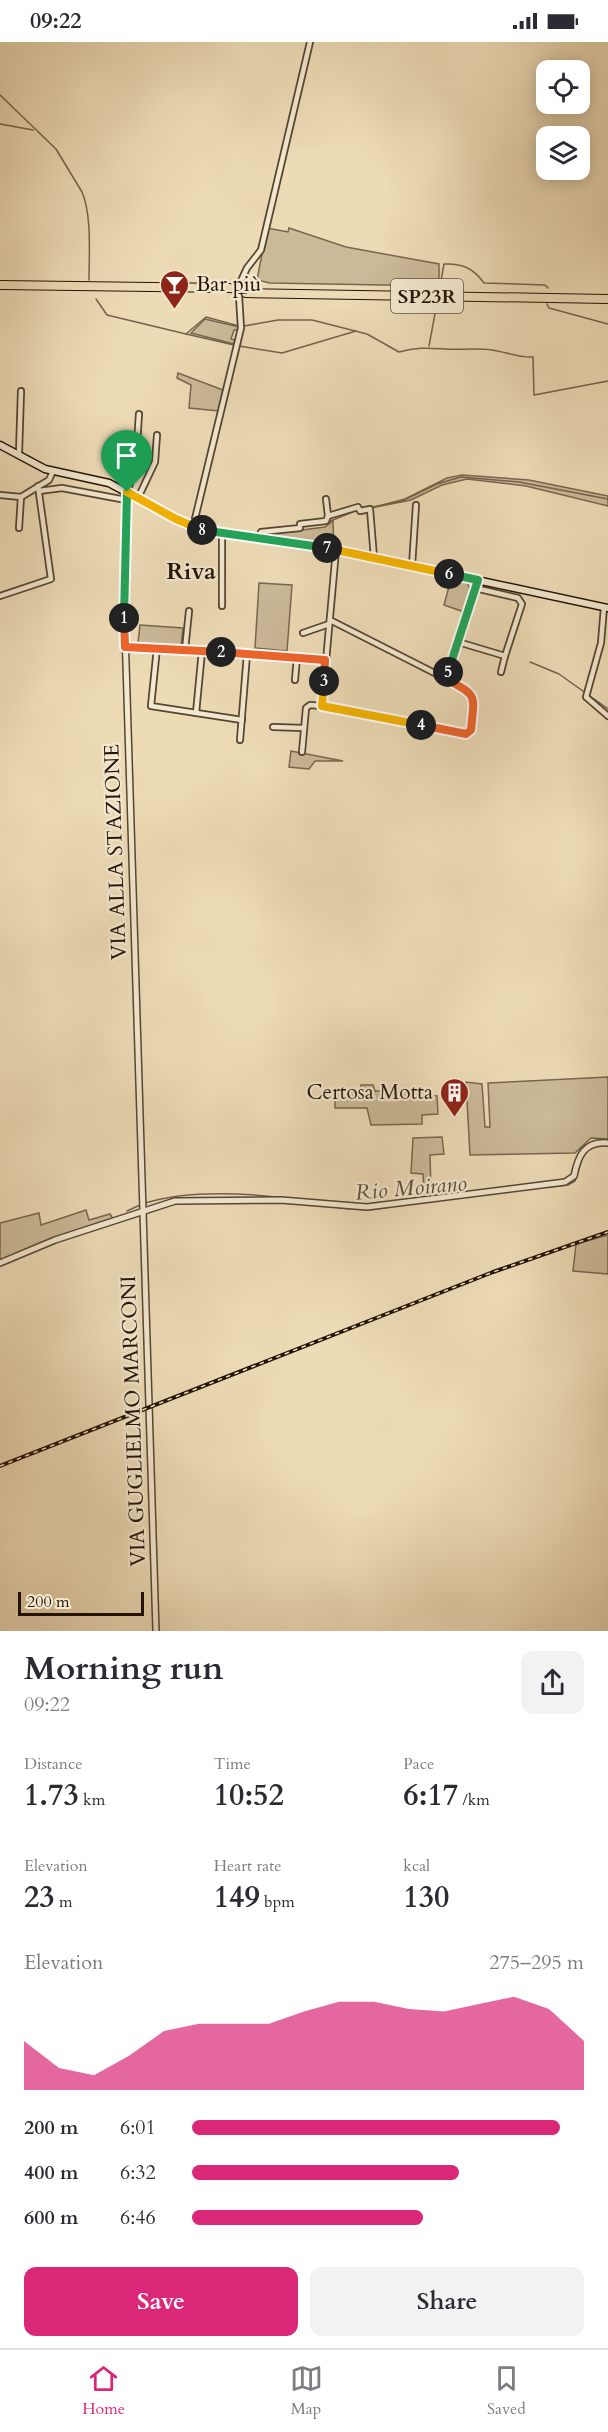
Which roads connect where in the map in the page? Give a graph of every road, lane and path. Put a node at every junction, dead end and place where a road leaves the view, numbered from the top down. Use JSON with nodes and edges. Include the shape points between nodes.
{"nodes":[{"id":1,"x":310,"y":42,"type":"edge"},
{"id":2,"x":0,"y":285,"type":"edge"},
{"id":3,"x":0,"y":290,"type":"edge"},
{"id":4,"x":228,"y":291,"type":"junction"},
{"id":5,"x":243,"y":291,"type":"junction"},
{"id":6,"x":608,"y":294,"type":"edge"},
{"id":7,"x":608,"y":299,"type":"edge"},
{"id":8,"x":21,"y":391,"type":"dead end"},
{"id":9,"x":139,"y":414,"type":"dead end"},
{"id":10,"x":157,"y":435,"type":"dead end"},
{"id":11,"x":0,"y":445,"type":"edge"},
{"id":12,"x":19,"y":453,"type":"junction"},
{"id":13,"x":53,"y":471,"type":"junction"},
{"id":14,"x":39,"y":489,"type":"junction"},
{"id":15,"x":127,"y":492,"type":"junction"},
{"id":16,"x":0,"y":495,"type":"edge"},
{"id":17,"x":21,"y":497,"type":"junction"},
{"id":18,"x":138,"y":498,"type":"junction"},
{"id":19,"x":326,"y":499,"type":"dead end"},
{"id":20,"x":126,"y":500,"type":"junction"},
{"id":21,"x":416,"y":505,"type":"dead end"},
{"id":22,"x":328,"y":516,"type":"junction"},
{"id":23,"x":193,"y":527,"type":"junction"},
{"id":24,"x":19,"y":528,"type":"dead end"},
{"id":25,"x":222,"y":533,"type":"junction"},
{"id":26,"x":260,"y":537,"type":"junction"},
{"id":27,"x":336,"y":550,"type":"junction"},
{"id":28,"x":374,"y":558,"type":"junction"},
{"id":29,"x":412,"y":566,"type":"junction"},
{"id":30,"x":478,"y":580,"type":"junction"},
{"id":31,"x":476,"y":588,"type":"junction"},
{"id":32,"x":0,"y":596,"type":"edge"},
{"id":33,"x":222,"y":606,"type":"dead end"},
{"id":34,"x":606,"y":607,"type":"edge"},
{"id":35,"x":189,"y":610,"type":"dead end"},
{"id":36,"x":329,"y":622,"type":"junction"},
{"id":37,"x":303,"y":633,"type":"dead end"},
{"id":38,"x":458,"y":642,"type":"junction"},
{"id":39,"x":125,"y":647,"type":"junction"},
{"id":40,"x":157,"y":648,"type":"junction"},
{"id":41,"x":185,"y":650,"type":"junction"},
{"id":42,"x":202,"y":651,"type":"junction"},
{"id":43,"x":247,"y":654,"type":"junction"},
{"id":44,"x":505,"y":656,"type":"junction"},
{"id":45,"x":297,"y":657,"type":"junction"},
{"id":46,"x":325,"y":660,"type":"junction"},
{"id":47,"x":501,"y":672,"type":"dead end"},
{"id":48,"x":446,"y":679,"type":"junction"},
{"id":49,"x":295,"y":680,"type":"dead end"},
{"id":50,"x":322,"y":706,"type":"junction"},
{"id":51,"x":196,"y":713,"type":"junction"},
{"id":52,"x":608,"y":716,"type":"edge"},
{"id":53,"x":242,"y":720,"type":"junction"},
{"id":54,"x":273,"y":727,"type":"dead end"},
{"id":55,"x":304,"y":728,"type":"junction"},
{"id":56,"x":240,"y":740,"type":"dead end"},
{"id":57,"x":302,"y":752,"type":"dead end"},
{"id":58,"x":608,"y":1143,"type":"edge"},
{"id":59,"x":143,"y":1210,"type":"junction"},
{"id":60,"x":0,"y":1263,"type":"edge"},
{"id":61,"x":156,"y":1631,"type":"edge"}],
"edges":[{"from":1,"to":5,"type":"street","via":[[261,250]]},
{"from":2,"to":4,"type":"highway","number":"SP23R"},
{"from":3,"to":4,"type":"highway","number":"SP23R"},
{"from":4,"to":5,"type":"highway","number":"SP23R"},
{"from":5,"to":6,"type":"highway","number":"SP23R"},
{"from":5,"to":7,"type":"highway","number":"SP23R"},
{"from":5,"to":23,"type":"street","via":[[242,328]]},
{"from":8,"to":12,"type":"street"},
{"from":9,"to":15,"type":"street","via":[[132,481]]},
{"from":10,"to":18,"type":"street","via":[[155,462]]},
{"from":11,"to":12,"type":"main road"},
{"from":12,"to":13,"type":"main road"},
{"from":13,"to":14,"type":"street","via":[[51,479]]},
{"from":13,"to":15,"type":"main road","via":[[98,478]]},
{"from":14,"to":17,"type":"street"},
{"from":14,"to":20,"type":"street","via":[[62,488]]},
{"from":14,"to":32,"type":"street","via":[[51,579]]},
{"from":15,"to":18,"type":"main road"},
{"from":15,"to":20,"type":"street","name":"VIA ALLA STAZIONE"},
{"from":16,"to":17,"type":"street"},
{"from":17,"to":24,"type":"street"},
{"from":18,"to":23,"type":"main road"},
{"from":19,"to":22,"type":"street"},
{"from":20,"to":39,"type":"street","name":"VIA ALLA STAZIONE"},
{"from":21,"to":29,"type":"street"},
{"from":22,"to":26,"type":"street","via":[[326,521],[300,524],[300,528],[261,532]]},
{"from":22,"to":28,"type":"street","via":[[358,507],[360,511],[370,509]]},
{"from":23,"to":25,"type":"main road"},
{"from":25,"to":26,"type":"main road"},
{"from":25,"to":33,"type":"street"},
{"from":26,"to":27,"type":"main road"},
{"from":27,"to":28,"type":"main road"},
{"from":27,"to":36,"type":"street"},
{"from":28,"to":29,"type":"main road"},
{"from":29,"to":30,"type":"main road"},
{"from":30,"to":31,"type":"street"},
{"from":30,"to":34,"type":"main road"},
{"from":31,"to":38,"type":"street"},
{"from":31,"to":44,"type":"street","via":[[518,598],[522,604]]},
{"from":34,"to":52,"type":"street","via":[[602,643],[586,697]]},
{"from":35,"to":41,"type":"street"},
{"from":36,"to":37,"type":"street"},
{"from":36,"to":46,"type":"street"},
{"from":36,"to":48,"type":"street"},
{"from":38,"to":44,"type":"street"},
{"from":38,"to":48,"type":"street"},
{"from":39,"to":40,"type":"street"},
{"from":39,"to":59,"type":"street","name":"VIA ALLA STAZIONE"},
{"from":40,"to":41,"type":"street"},
{"from":40,"to":51,"type":"street","via":[[151,706]]},
{"from":41,"to":42,"type":"street"},
{"from":42,"to":43,"type":"street"},
{"from":42,"to":51,"type":"street"},
{"from":43,"to":45,"type":"street"},
{"from":43,"to":53,"type":"street"},
{"from":44,"to":47,"type":"street"},
{"from":45,"to":46,"type":"street"},
{"from":45,"to":49,"type":"street"},
{"from":46,"to":50,"type":"street"},
{"from":48,"to":50,"type":"street","via":[[470,691],[473,697],[471,730],[466,734]]},
{"from":50,"to":55,"type":"street","via":[[308,706]]},
{"from":51,"to":53,"type":"street"},
{"from":53,"to":56,"type":"street"},
{"from":54,"to":55,"type":"street"},
{"from":55,"to":57,"type":"street"},
{"from":58,"to":59,"type":"street","via":[[585,1147],[574,1176],[565,1182],[385,1205],[196,1200],[168,1202]]},
{"from":59,"to":60,"type":"street"},
{"from":59,"to":61,"type":"street","name":"VIA GUGLIELMO MARCONI"}]}
